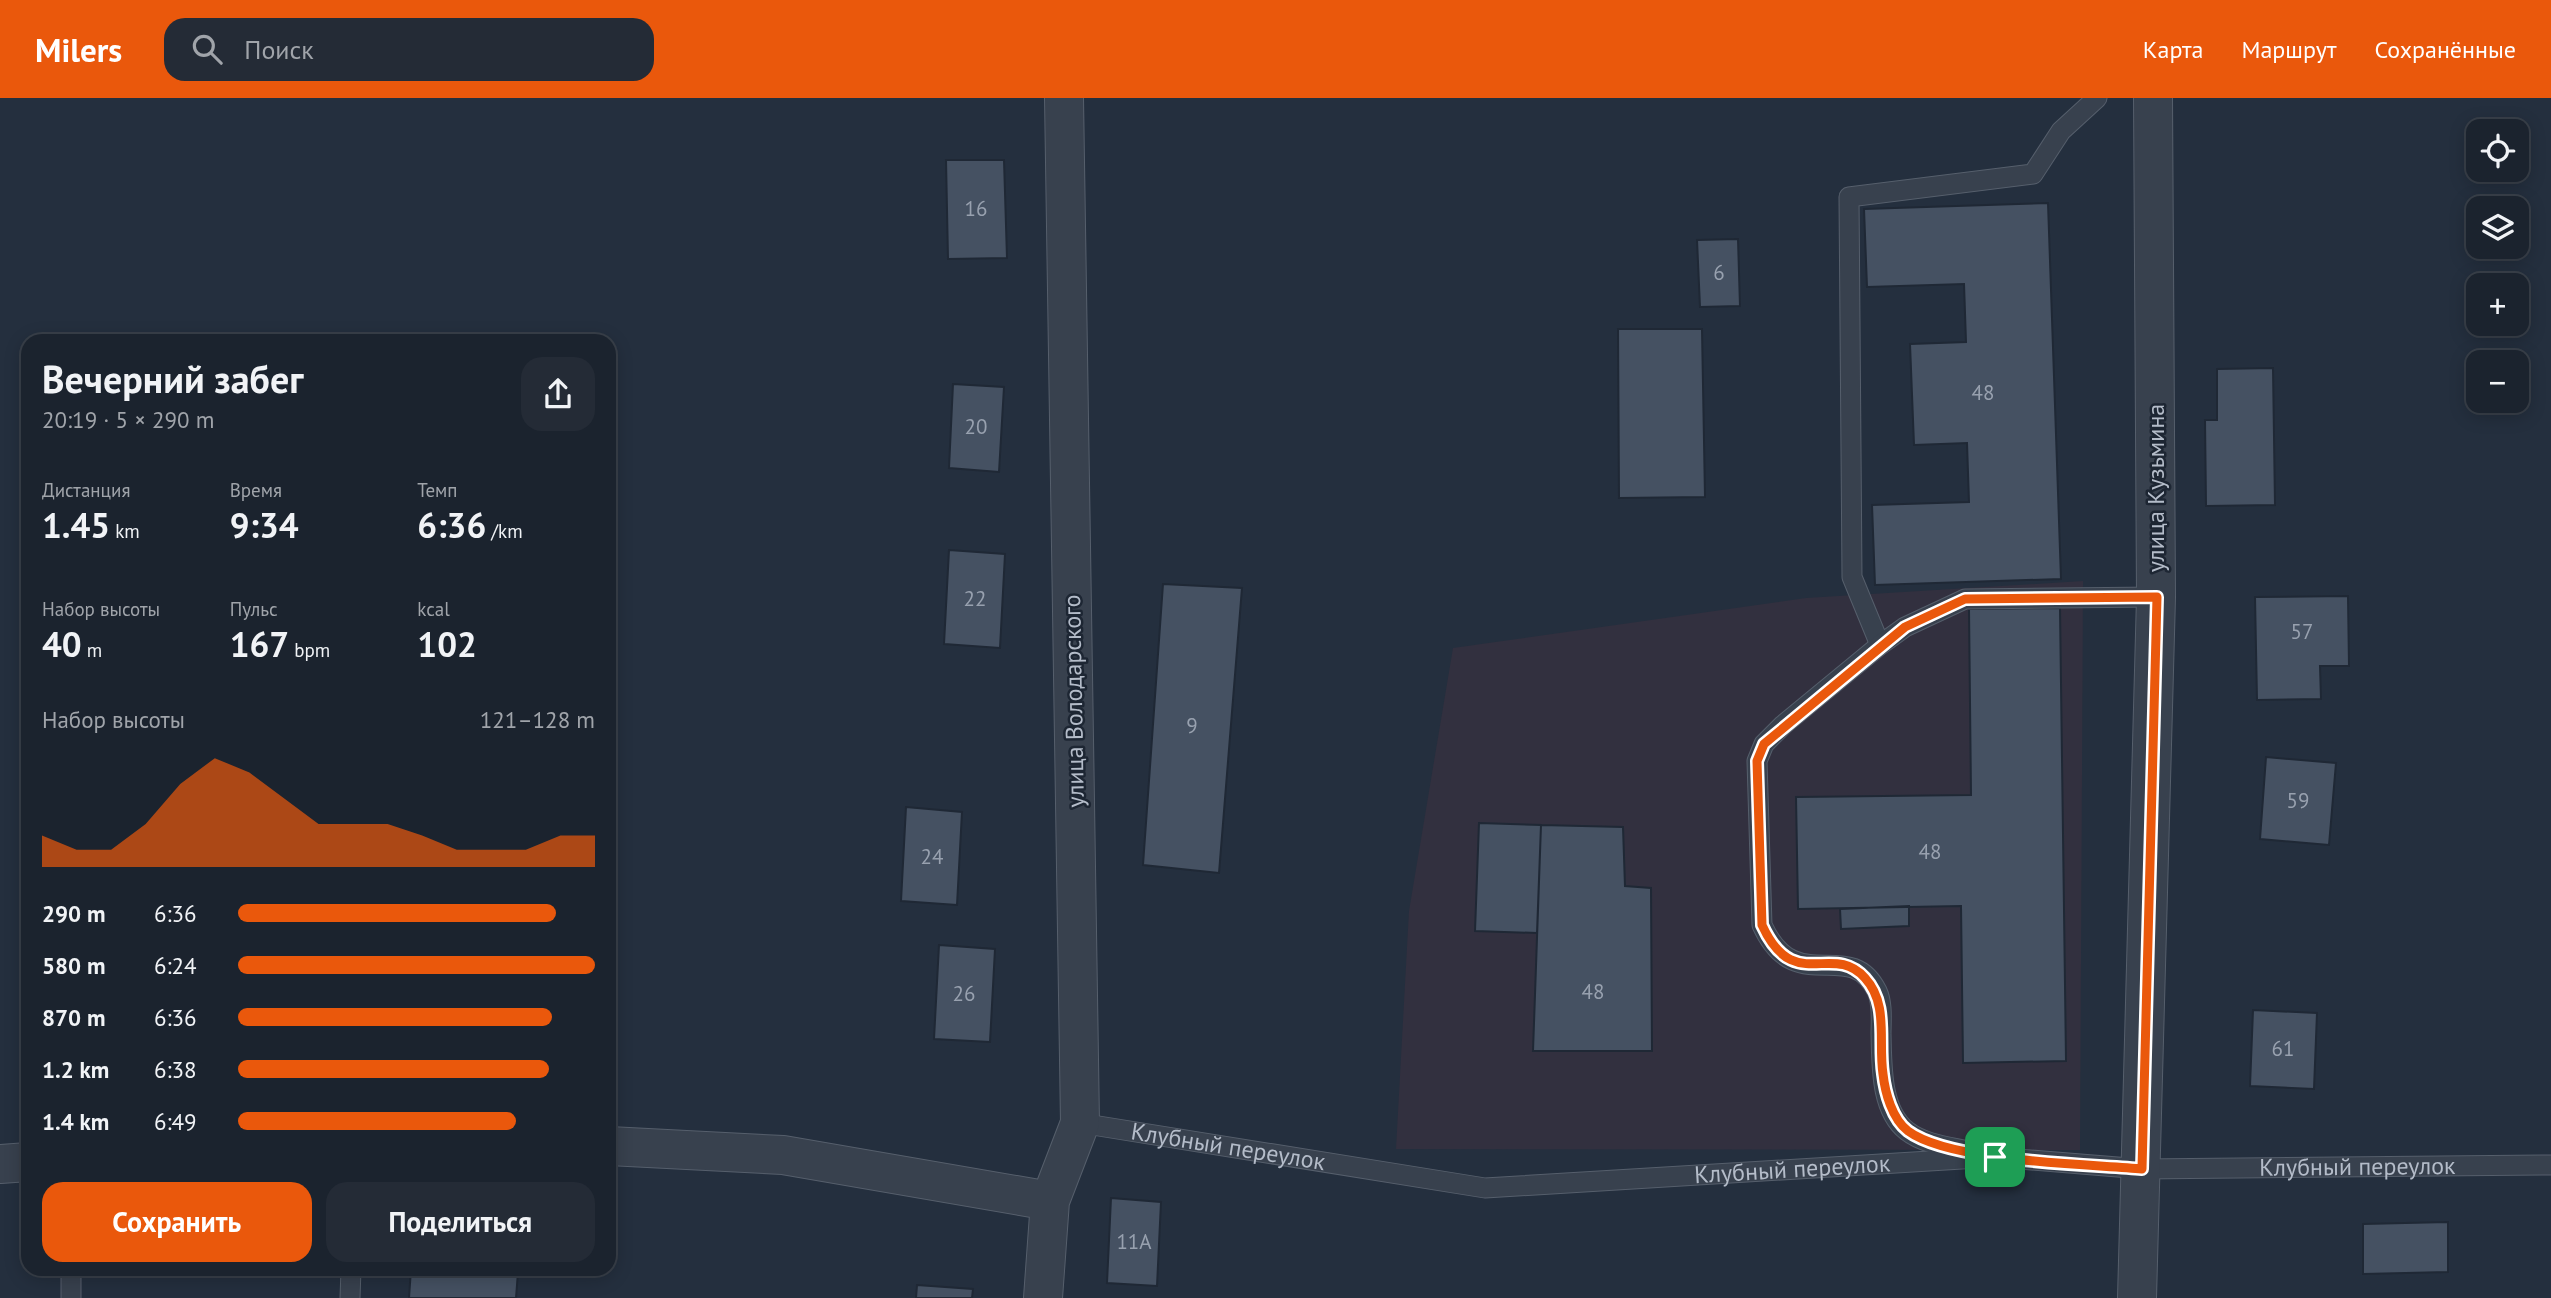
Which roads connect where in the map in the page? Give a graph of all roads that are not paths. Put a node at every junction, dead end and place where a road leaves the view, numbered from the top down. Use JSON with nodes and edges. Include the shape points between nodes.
{"nodes":[{"id":1,"x":1064,"y":98,"type":"edge"},
{"id":2,"x":2097,"y":98,"type":"edge"},
{"id":3,"x":2153,"y":98,"type":"edge"},
{"id":4,"x":2157,"y":597,"type":"junction"},
{"id":5,"x":1880,"y":645,"type":"junction"},
{"id":6,"x":1080,"y":1123,"type":"junction"},
{"id":7,"x":616,"y":1146,"type":"edge"},
{"id":8,"x":1995,"y":1157,"type":"junction"},
{"id":9,"x":21,"y":1162,"type":"edge"},
{"id":10,"x":0,"y":1164,"type":"edge"},
{"id":11,"x":2551,"y":1165,"type":"edge"},
{"id":12,"x":2142,"y":1169,"type":"junction"},
{"id":13,"x":1050,"y":1201,"type":"junction"},
{"id":14,"x":71,"y":1276,"type":"edge"},
{"id":15,"x":351,"y":1276,"type":"edge"},
{"id":16,"x":71,"y":1298,"type":"edge"},
{"id":17,"x":351,"y":1298,"type":"edge"},
{"id":18,"x":1043,"y":1298,"type":"edge"},
{"id":19,"x":2137,"y":1298,"type":"edge"}],
"edges":[{"from":1,"to":6,"type":"street","name":"улица Володарского"},
{"from":2,"to":5,"type":"lane","via":[[2061,131],[2033,174],[1849,197],[1852,577]]},
{"from":3,"to":4,"type":"street","name":"улица Кузьмина"},
{"from":4,"to":5,"type":"lane","via":[[1965,599],[1905,627]]},
{"from":4,"to":12,"type":"street","name":"улица Кузьмина"},
{"from":5,"to":8,"type":"lane","via":[[1764,744],[1757,761],[1762,925],[1770,944],[1786,959],[1799,965],[1847,965],[1863,974],[1878,992],[1888,1102],[1906,1130],[1930,1142]]},
{"from":6,"to":8,"type":"lane","name":"Клубный переулок","via":[[1485,1188]]},
{"from":6,"to":13,"type":"street","name":"улица Володарского"},
{"from":7,"to":13,"type":"street","via":[[783,1155]]},
{"from":8,"to":12,"type":"lane","name":"Клубный переулок"},
{"from":9,"to":10,"type":"street"},
{"from":11,"to":12,"type":"lane","name":"Клубный переулок"},
{"from":12,"to":19,"type":"street","name":"улица Кузьмина"},
{"from":13,"to":18,"type":"street","name":"улица Володарского"},
{"from":14,"to":16,"type":"lane"},
{"from":15,"to":17,"type":"lane"}]}
